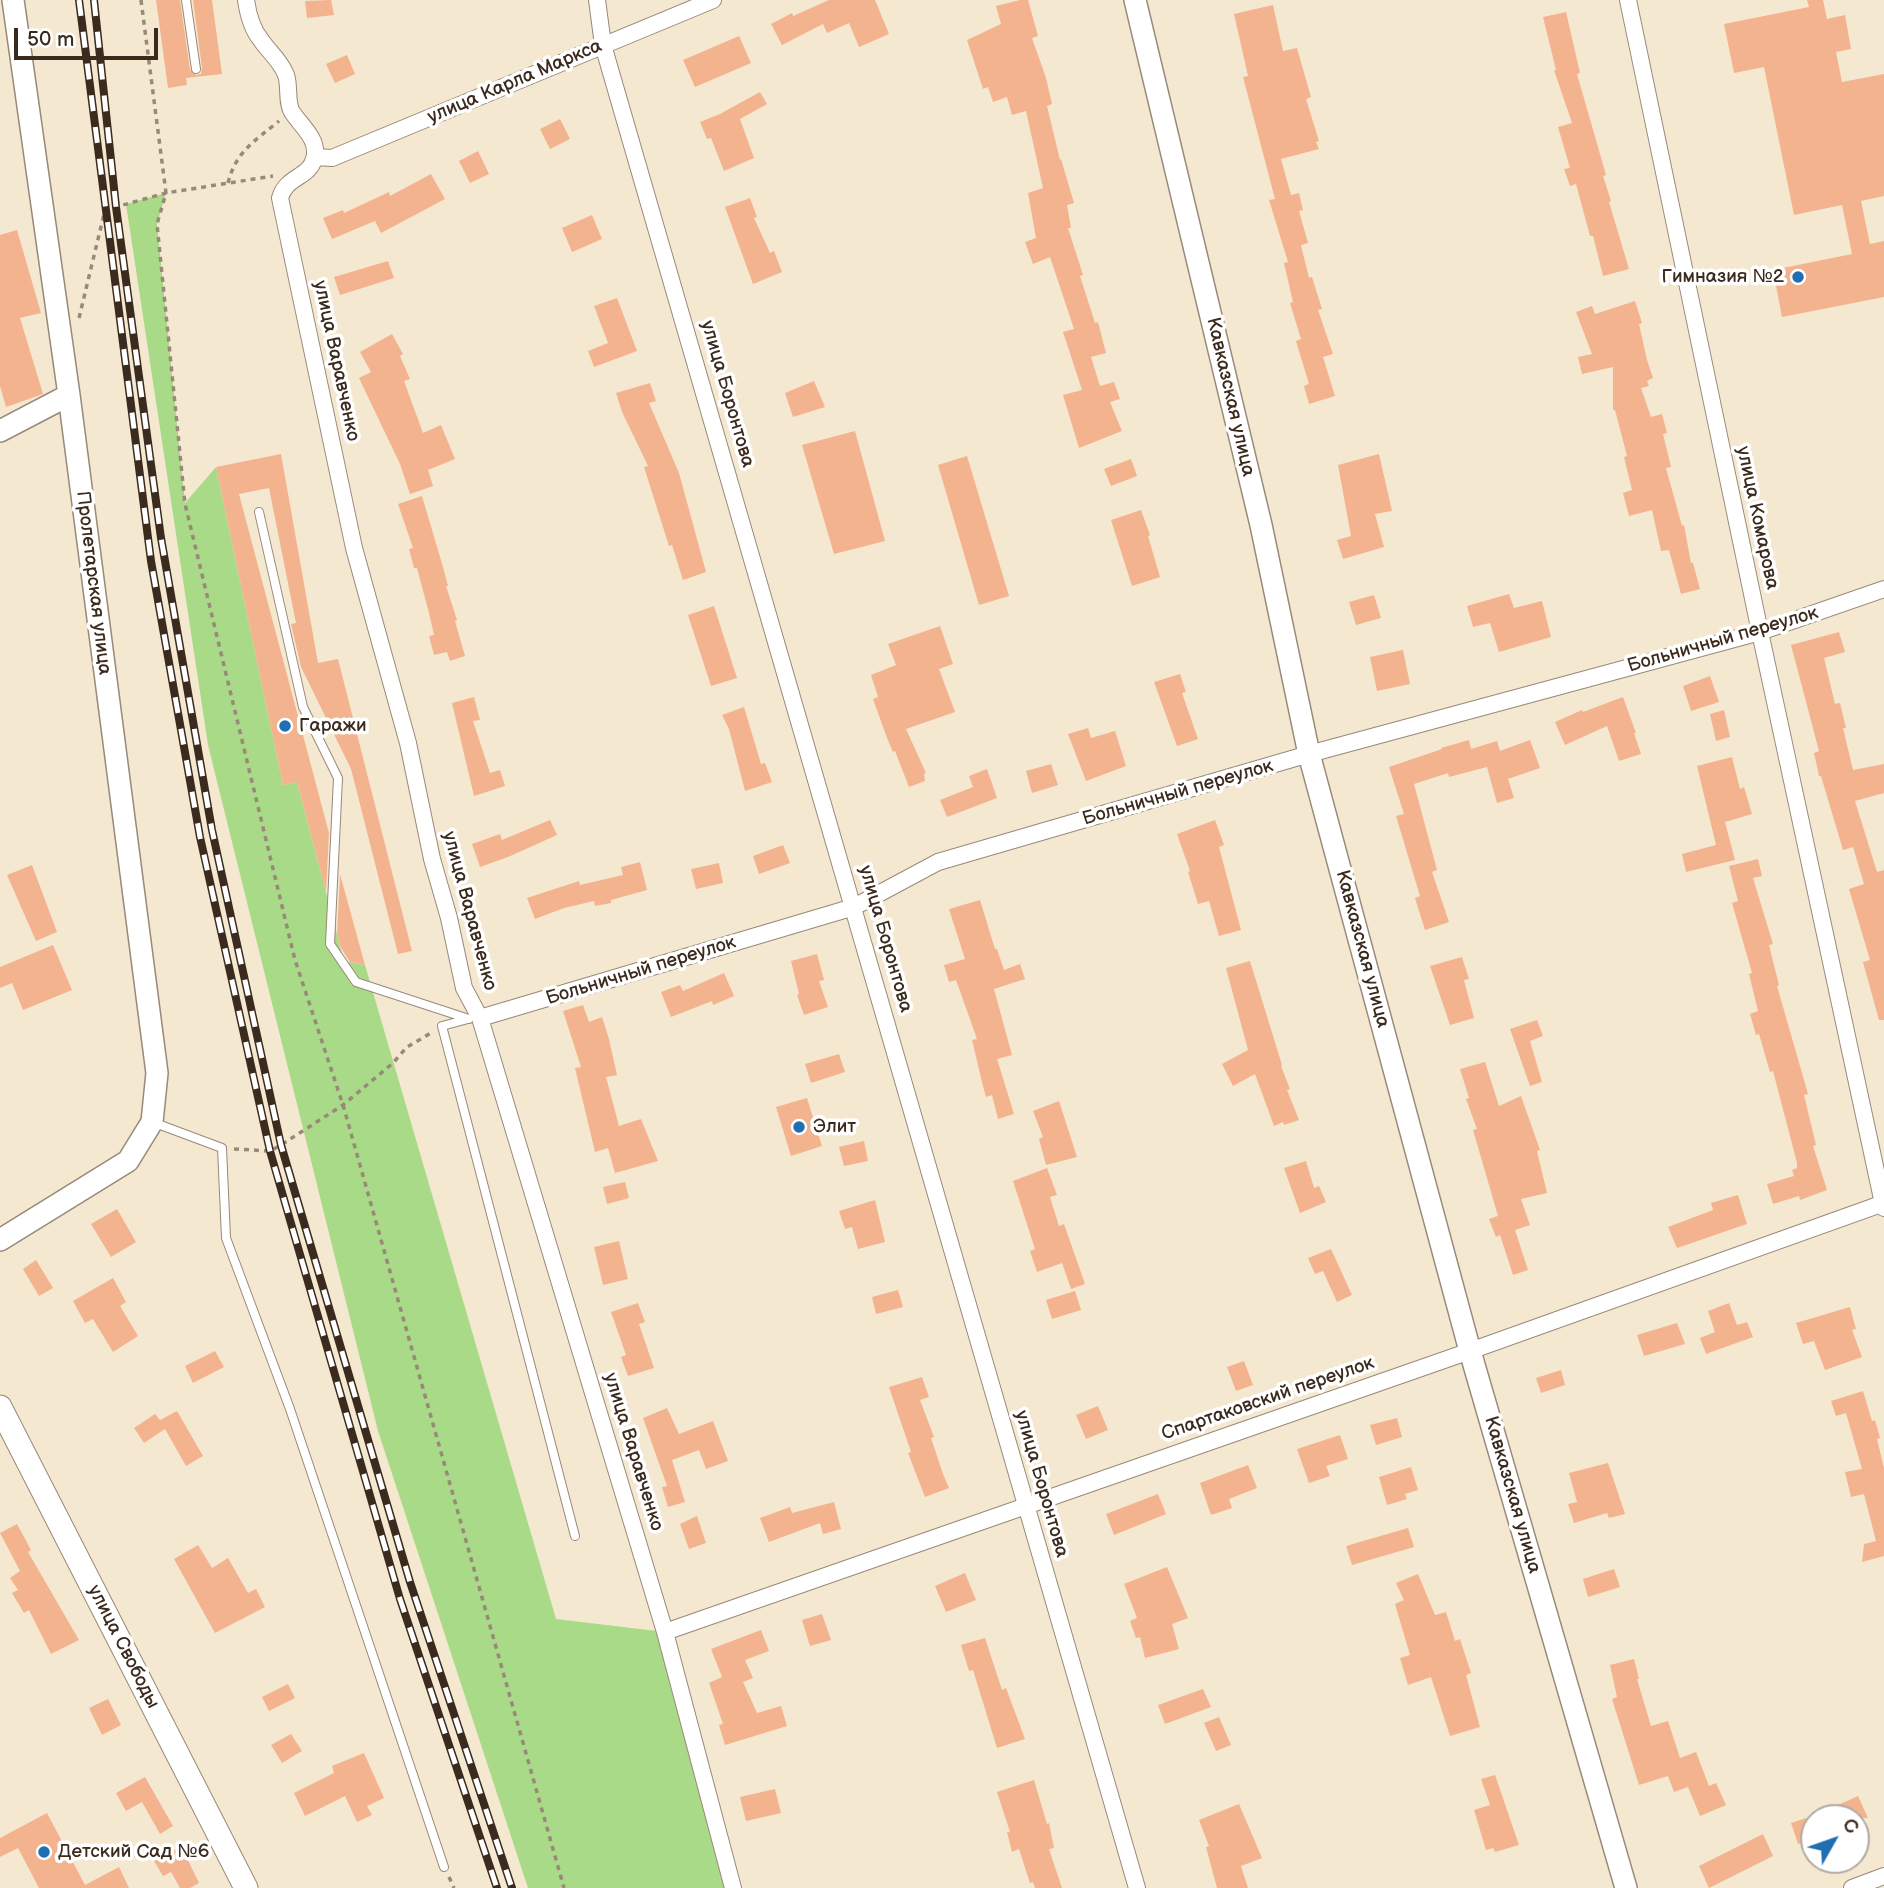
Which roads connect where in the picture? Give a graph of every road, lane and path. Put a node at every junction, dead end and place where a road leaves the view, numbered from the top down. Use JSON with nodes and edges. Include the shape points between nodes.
{"nodes":[{"id":1,"x":13,"y":0,"type":"edge"},
{"id":2,"x":141,"y":0,"type":"edge"},
{"id":3,"x":186,"y":0,"type":"edge"},
{"id":4,"x":246,"y":0,"type":"edge"},
{"id":5,"x":597,"y":0,"type":"edge"},
{"id":6,"x":713,"y":0,"type":"edge"},
{"id":7,"x":1135,"y":0,"type":"edge"},
{"id":8,"x":1628,"y":0,"type":"edge"},
{"id":9,"x":603,"y":45,"type":"junction"},
{"id":10,"x":196,"y":69,"type":"dead end"},
{"id":11,"x":291,"y":111,"type":"junction"},
{"id":12,"x":315,"y":157,"type":"junction"},
{"id":13,"x":289,"y":182,"type":"junction"},
{"id":14,"x":228,"y":183,"type":"junction"},
{"id":15,"x":166,"y":193,"type":"junction"},
{"id":16,"x":79,"y":318,"type":"dead end"},
{"id":17,"x":69,"y":395,"type":"junction"},
{"id":18,"x":0,"y":431,"type":"edge"},
{"id":19,"x":259,"y":512,"type":"dead end"},
{"id":20,"x":1884,"y":589,"type":"edge"},
{"id":21,"x":1760,"y":632,"type":"junction"},
{"id":22,"x":1309,"y":754,"type":"junction"},
{"id":23,"x":854,"y":907,"type":"junction"},
{"id":24,"x":474,"y":1019,"type":"junction"},
{"id":25,"x":442,"y":1026,"type":"junction"},
{"id":26,"x":343,"y":1105,"type":"junction"},
{"id":27,"x":152,"y":1122,"type":"junction"},
{"id":28,"x":222,"y":1148,"type":"junction"},
{"id":29,"x":1884,"y":1205,"type":"edge"},
{"id":30,"x":0,"y":1240,"type":"edge"},
{"id":31,"x":1470,"y":1351,"type":"junction"},
{"id":32,"x":0,"y":1407,"type":"edge"},
{"id":33,"x":1025,"y":1506,"type":"junction"},
{"id":34,"x":575,"y":1536,"type":"dead end"},
{"id":35,"x":665,"y":1632,"type":"junction"},
{"id":36,"x":444,"y":1867,"type":"dead end"},
{"id":37,"x":1884,"y":1876,"type":"edge"},
{"id":38,"x":246,"y":1888,"type":"edge"},
{"id":39,"x":564,"y":1888,"type":"edge"},
{"id":40,"x":733,"y":1888,"type":"edge"},
{"id":41,"x":1137,"y":1888,"type":"edge"},
{"id":42,"x":1626,"y":1888,"type":"edge"},
{"id":43,"x":1852,"y":1888,"type":"edge"}],
"edges":[{"from":1,"to":17,"type":"street","name":"Пролетарская улица"},
{"from":2,"to":15,"type":"path"},
{"from":3,"to":10,"type":"lane"},
{"from":4,"to":11,"type":"street","via":[[259,38],[287,77]]},
{"from":5,"to":9,"type":"street","name":"улица Боронтова"},
{"from":6,"to":9,"type":"street","name":"улица Карла Маркса"},
{"from":7,"to":22,"type":"street","name":"Кавказская улица","via":[[1261,525]]},
{"from":8,"to":21,"type":"street","name":"улица Комарова"},
{"from":9,"to":12,"type":"street","name":"улица Карла Маркса","via":[[332,158]]},
{"from":9,"to":23,"type":"street","name":"улица Боронтова"},
{"from":11,"to":12,"type":"street","via":[[308,134]]},
{"from":11,"to":14,"type":"path","via":[[242,152]]},
{"from":12,"to":13,"type":"street","via":[[311,166]]},
{"from":13,"to":14,"type":"path","via":[[278,176]]},
{"from":13,"to":24,"type":"street","name":"улица Варавченко","via":[[280,198],[354,548],[408,743],[432,859]]},
{"from":14,"to":15,"type":"path"},
{"from":15,"to":16,"type":"path","via":[[105,210]]},
{"from":15,"to":26,"type":"path","via":[[157,224],[186,504],[295,960]]},
{"from":17,"to":18,"type":"street"},
{"from":17,"to":27,"type":"street","name":"Пролетарская улица","via":[[157,1073]]},
{"from":19,"to":24,"type":"lane","via":[[303,707],[338,778],[330,944],[356,982]]},
{"from":20,"to":21,"type":"street","name":"Больничный переулок"},
{"from":21,"to":22,"type":"street","name":"Больничный переулок"},
{"from":21,"to":29,"type":"street","name":"улица Комарова"},
{"from":22,"to":23,"type":"street","name":"Больничный переулок","via":[[938,862]]},
{"from":22,"to":31,"type":"street","name":"Кавказская улица"},
{"from":23,"to":24,"type":"street","name":"Больничный переулок"},
{"from":23,"to":33,"type":"street","name":"улица Боронтова"},
{"from":24,"to":25,"type":"lane"},
{"from":24,"to":35,"type":"street","name":"улица Варавченко"},
{"from":25,"to":26,"type":"path","via":[[407,1047]]},
{"from":25,"to":34,"type":"lane"},
{"from":26,"to":28,"type":"path","via":[[270,1151]]},
{"from":26,"to":39,"type":"path"},
{"from":27,"to":28,"type":"lane"},
{"from":27,"to":30,"type":"street","name":"Пролетарская улица","via":[[128,1161]]},
{"from":28,"to":36,"type":"lane","via":[[226,1238],[290,1409]]},
{"from":29,"to":31,"type":"street","name":"Спартаковский переулок"},
{"from":31,"to":33,"type":"street","name":"Спартаковский переулок"},
{"from":31,"to":42,"type":"street","name":"Кавказская улица"},
{"from":32,"to":38,"type":"main road","name":"улица Свободы"},
{"from":33,"to":35,"type":"street","name":"Спартаковский переулок"},
{"from":33,"to":41,"type":"street","name":"улица Боронтова"},
{"from":35,"to":40,"type":"street","name":"улица Варавченко"},
{"from":37,"to":43,"type":"street"}]}
